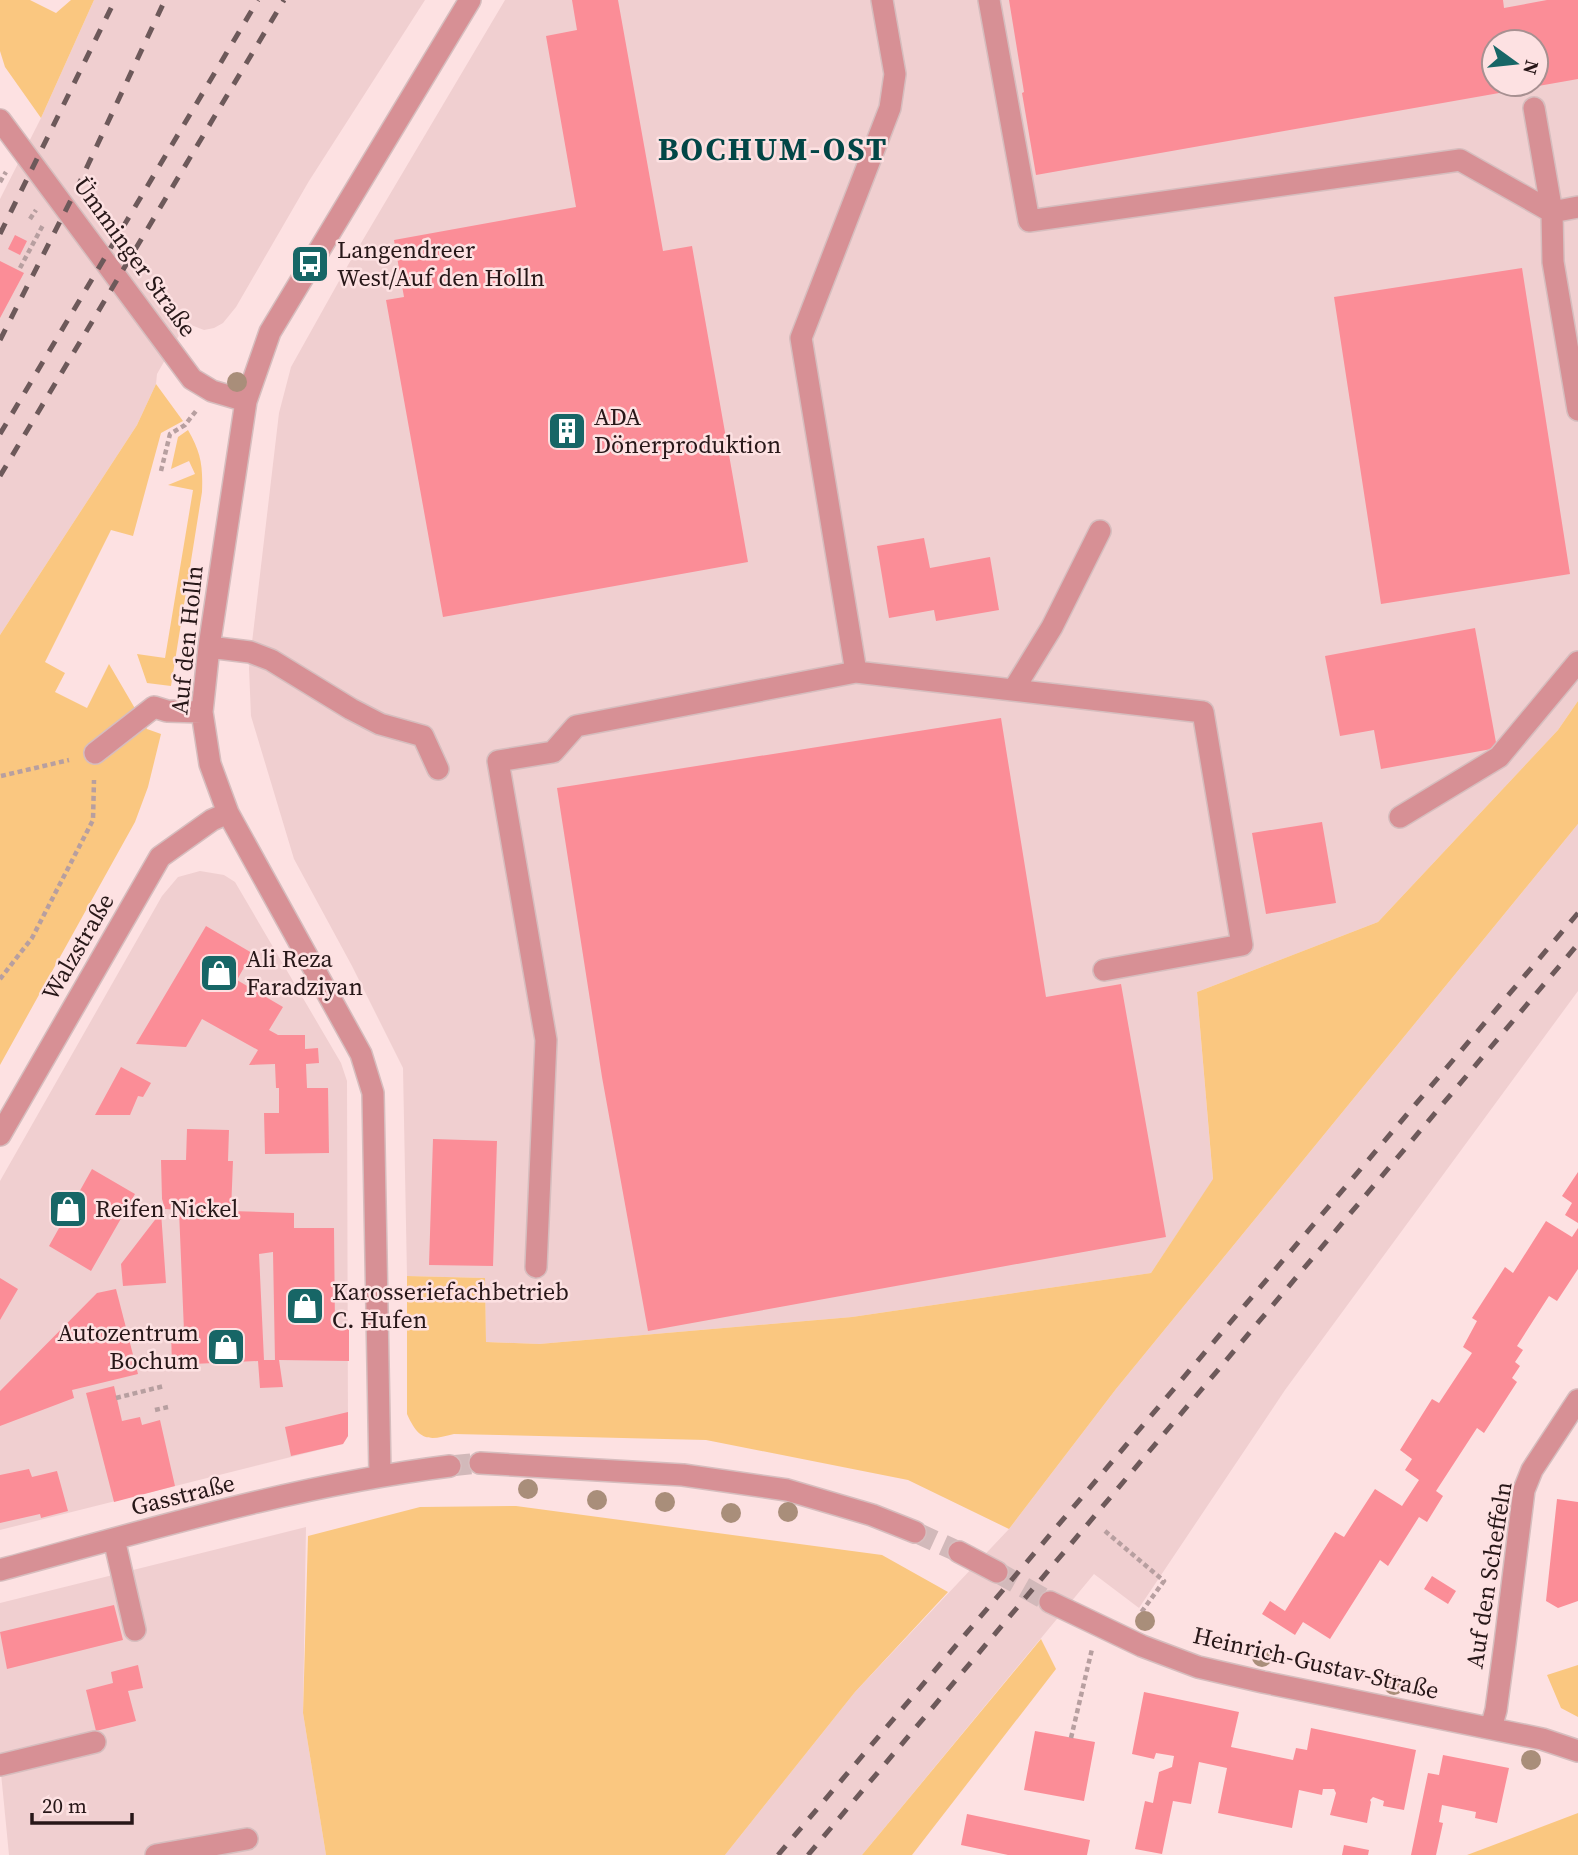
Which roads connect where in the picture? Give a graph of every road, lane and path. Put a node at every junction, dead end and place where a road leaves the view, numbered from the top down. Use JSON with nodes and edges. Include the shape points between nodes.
{"nodes":[{"id":1,"x":470,"y":0,"type":"edge"},
{"id":2,"x":882,"y":0,"type":"edge"},
{"id":3,"x":989,"y":0,"type":"edge"},
{"id":4,"x":1534,"y":108,"type":"dead end"},
{"id":5,"x":0,"y":120,"type":"edge"},
{"id":6,"x":58,"y":196,"type":"junction"},
{"id":7,"x":1578,"y":206,"type":"edge"},
{"id":8,"x":1552,"y":212,"type":"junction"},
{"id":9,"x":20,"y":268,"type":"dead end"},
{"id":10,"x":246,"y":401,"type":"junction"},
{"id":11,"x":1578,"y":410,"type":"edge"},
{"id":12,"x":185,"y":425,"type":"dead end"},
{"id":13,"x":160,"y":471,"type":"dead end"},
{"id":14,"x":1100,"y":531,"type":"dead end"},
{"id":15,"x":209,"y":647,"type":"junction"},
{"id":16,"x":1578,"y":662,"type":"edge"},
{"id":17,"x":856,"y":672,"type":"junction"},
{"id":18,"x":1014,"y":689,"type":"junction"},
{"id":19,"x":202,"y":712,"type":"junction"},
{"id":20,"x":95,"y":753,"type":"junction"},
{"id":21,"x":438,"y":769,"type":"dead end"},
{"id":22,"x":1,"y":776,"type":"edge"},
{"id":23,"x":228,"y":813,"type":"junction"},
{"id":24,"x":1400,"y":817,"type":"dead end"},
{"id":25,"x":1104,"y":970,"type":"dead end"},
{"id":26,"x":0,"y":979,"type":"edge"},
{"id":27,"x":0,"y":1135,"type":"edge"},
{"id":28,"x":536,"y":1267,"type":"dead end"},
{"id":29,"x":164,"y":1386,"type":"dead end"},
{"id":30,"x":116,"y":1398,"type":"dead end"},
{"id":31,"x":1578,"y":1400,"type":"edge"},
{"id":32,"x":168,"y":1407,"type":"dead end"},
{"id":33,"x":155,"y":1410,"type":"dead end"},
{"id":34,"x":480,"y":1463,"type":"tunnel mouth"},
{"id":35,"x":450,"y":1466,"type":"tunnel mouth"},
{"id":36,"x":380,"y":1474,"type":"junction"},
{"id":37,"x":1105,"y":1531,"type":"dead end"},
{"id":38,"x":915,"y":1532,"type":"tunnel mouth"},
{"id":39,"x":114,"y":1539,"type":"junction"},
{"id":40,"x":959,"y":1552,"type":"tunnel mouth"},
{"id":41,"x":0,"y":1570,"type":"edge"},
{"id":42,"x":997,"y":1572,"type":"tunnel mouth"},
{"id":43,"x":1050,"y":1602,"type":"tunnel mouth"},
{"id":44,"x":135,"y":1630,"type":"dead end"},
{"id":45,"x":1122,"y":1637,"type":"junction"},
{"id":46,"x":1085,"y":1679,"type":"dead end"},
{"id":47,"x":1490,"y":1728,"type":"junction"},
{"id":48,"x":1071,"y":1738,"type":"dead end"},
{"id":49,"x":95,"y":1742,"type":"dead end"},
{"id":50,"x":1578,"y":1751,"type":"edge"},
{"id":51,"x":0,"y":1765,"type":"edge"},
{"id":52,"x":247,"y":1839,"type":"dead end"},
{"id":53,"x":156,"y":1855,"type":"edge"}],
"edges":[{"from":1,"to":10,"type":"street","name":"Auf den Holln","via":[[271,332]]},
{"from":2,"to":17,"type":"street","via":[[895,74],[890,108],[801,338]]},
{"from":3,"to":8,"type":"street","via":[[1029,221],[1460,160]]},
{"from":4,"to":8,"type":"street"},
{"from":5,"to":6,"type":"street","name":"Ümminger Straße"},
{"from":6,"to":9,"type":"path"},
{"from":6,"to":10,"type":"street","name":"Ümminger Straße","via":[[192,379],[212,391]]},
{"from":7,"to":8,"type":"street"},
{"from":8,"to":11,"type":"street","via":[[1553,262]]},
{"from":10,"to":15,"type":"street","name":"Auf den Holln"},
{"from":12,"to":13,"type":"path","via":[[170,434]]},
{"from":14,"to":18,"type":"street","via":[[1052,627]]},
{"from":15,"to":19,"type":"street","name":"Auf den Holln"},
{"from":15,"to":21,"type":"street","via":[[250,652],[271,660],[380,724],[422,736]]},
{"from":16,"to":24,"type":"street","via":[[1499,757]]},
{"from":17,"to":18,"type":"street"},
{"from":17,"to":28,"type":"street","via":[[576,726],[553,752],[498,761],[546,1040]]},
{"from":18,"to":25,"type":"street","via":[[1203,712],[1242,945]]},
{"from":19,"to":20,"type":"street","via":[[154,706]]},
{"from":19,"to":23,"type":"street","name":"Auf den Holln","via":[[210,764]]},
{"from":20,"to":22,"type":"path"},
{"from":20,"to":26,"type":"path","via":[[93,820],[32,939]]},
{"from":23,"to":27,"type":"street","name":"Walzstraße","via":[[160,857]]},
{"from":23,"to":36,"type":"street","name":"Auf den Holln","via":[[362,1054],[373,1093]]},
{"from":29,"to":30,"type":"path"},
{"from":31,"to":47,"type":"street","name":"Auf den Scheffeln","via":[[1524,1490]]},
{"from":32,"to":33,"type":"path"},
{"from":34,"to":38,"type":"street","via":[[683,1475],[787,1490]]},
{"from":35,"to":36,"type":"street"},
{"from":36,"to":39,"type":"street","name":"Gasstraße"},
{"from":37,"to":45,"type":"path","via":[[1164,1581]]},
{"from":39,"to":41,"type":"street","name":"Gasstraße"},
{"from":39,"to":44,"type":"street"},
{"from":40,"to":42,"type":"street"},
{"from":43,"to":45,"type":"street","name":"Heinrich-Gustav-Straße"},
{"from":45,"to":47,"type":"street","name":"Heinrich-Gustav-Straße","via":[[1198,1667]]},
{"from":46,"to":48,"type":"path"},
{"from":47,"to":50,"type":"street","name":"Heinrich-Gustav-Straße"},
{"from":49,"to":51,"type":"street"},
{"from":52,"to":53,"type":"street"}]}
